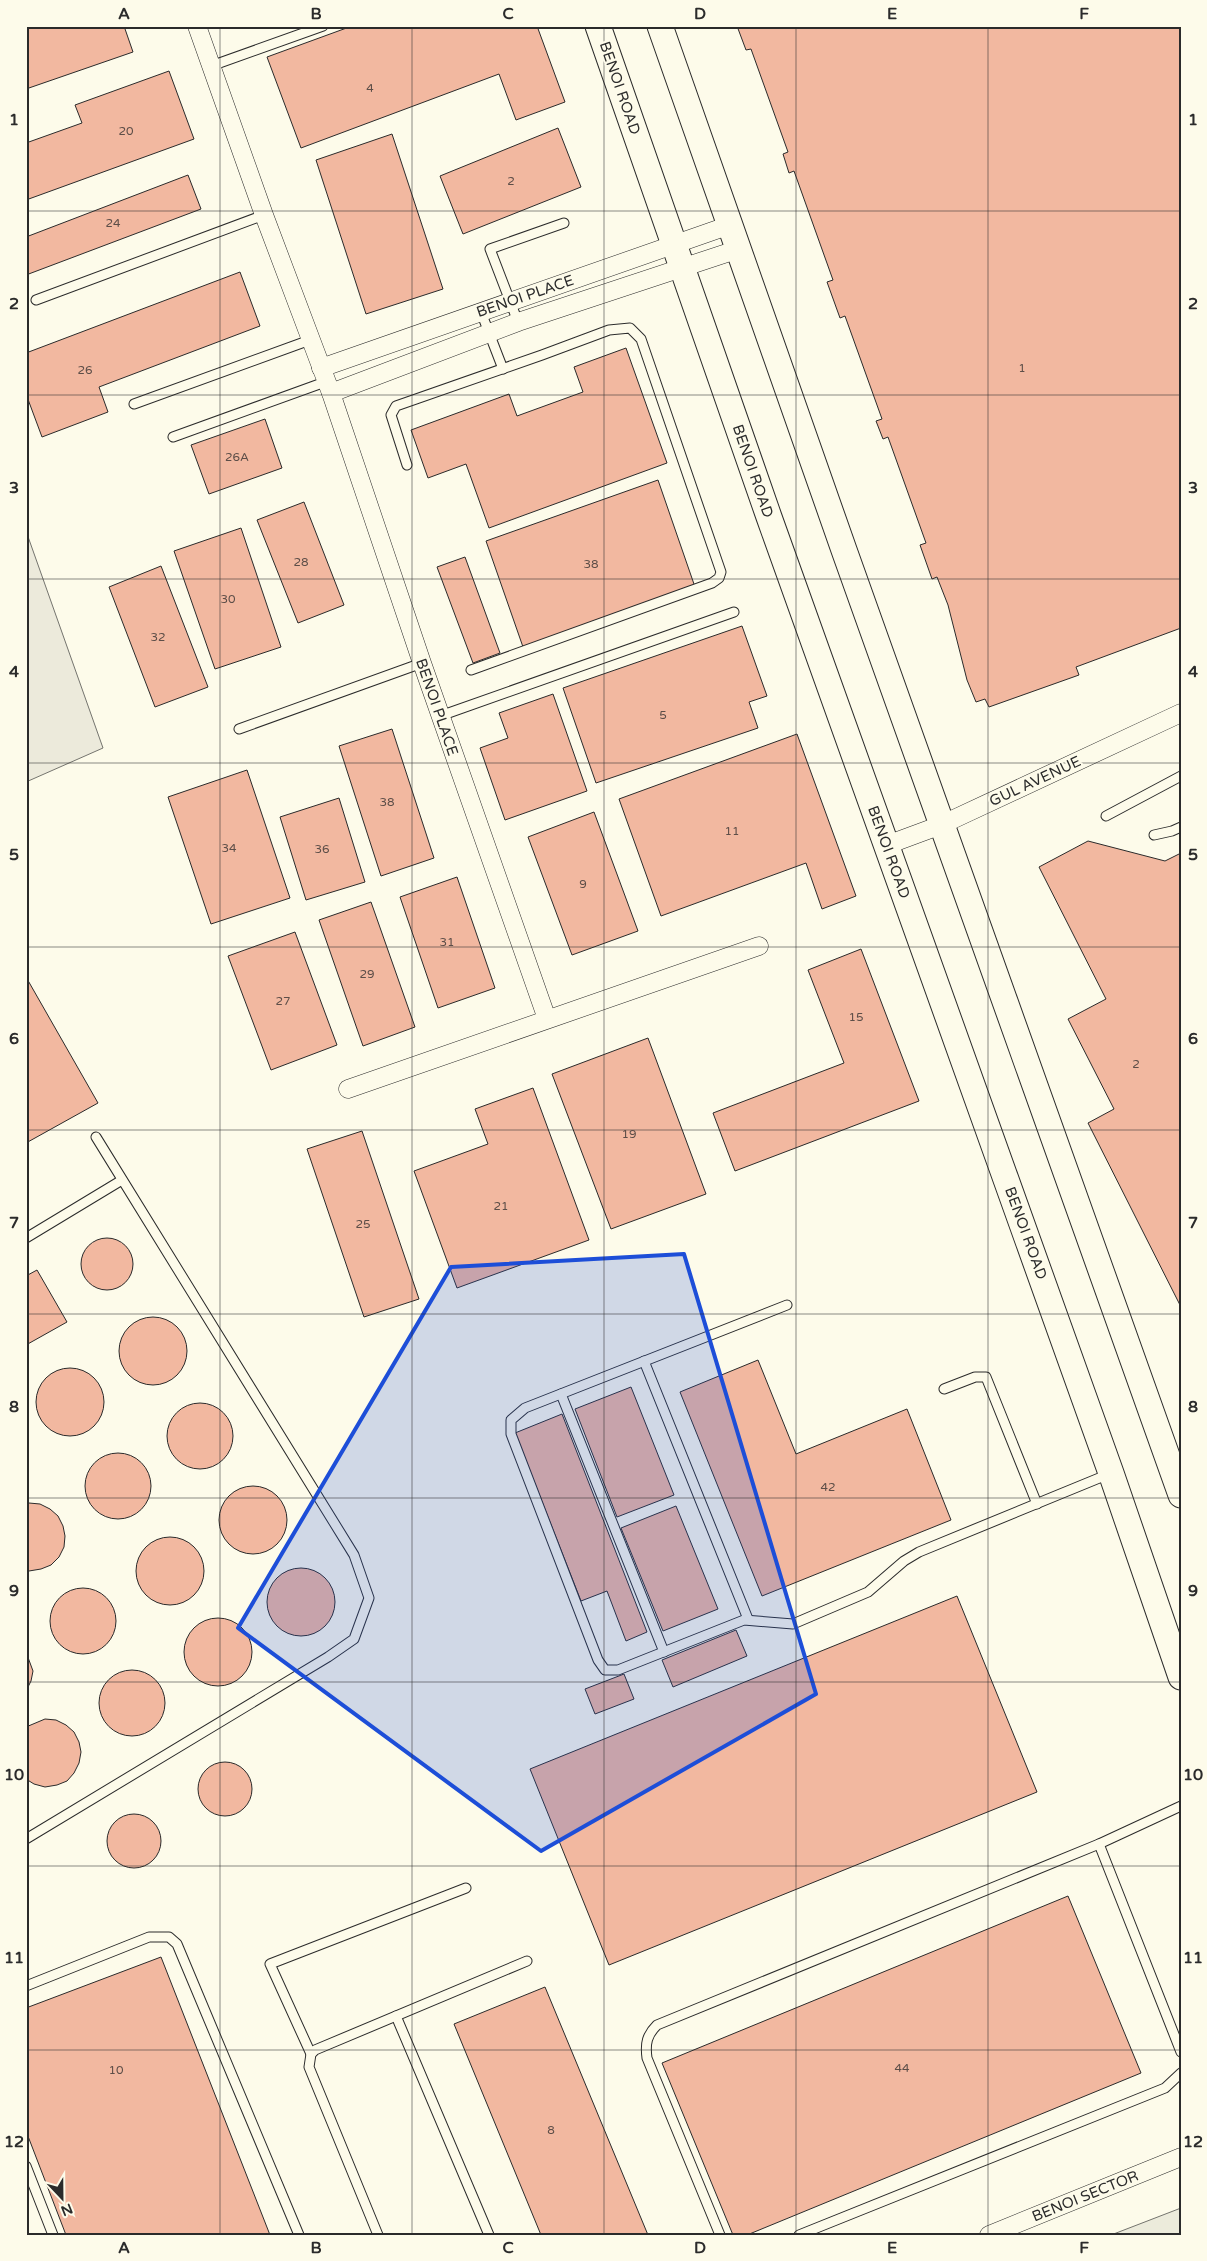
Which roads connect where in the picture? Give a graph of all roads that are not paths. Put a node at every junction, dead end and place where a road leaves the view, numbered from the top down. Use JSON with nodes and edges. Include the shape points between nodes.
{"nodes":[{"id":1,"x":197,"y":26,"type":"edge"},
{"id":2,"x":323,"y":26,"type":"edge"},
{"id":3,"x":598,"y":26,"type":"edge"},
{"id":4,"x":660,"y":26,"type":"edge"},
{"id":5,"x":211,"y":66,"type":"junction"},
{"id":6,"x":264,"y":215,"type":"junction"},
{"id":7,"x":564,"y":223,"type":"dead end"},
{"id":8,"x":730,"y":225,"type":"junction"},
{"id":9,"x":674,"y":245,"type":"junction"},
{"id":10,"x":738,"y":249,"type":"junction"},
{"id":11,"x":683,"y":268,"type":"junction"},
{"id":12,"x":36,"y":300,"type":"dead end"},
{"id":13,"x":511,"y":301,"type":"junction"},
{"id":14,"x":481,"y":312,"type":"junction"},
{"id":15,"x":518,"y":322,"type":"junction"},
{"id":16,"x":489,"y":333,"type":"junction"},
{"id":17,"x":310,"y":340,"type":"junction"},
{"id":18,"x":503,"y":369,"type":"junction"},
{"id":19,"x":326,"y":381,"type":"junction"},
{"id":20,"x":134,"y":404,"type":"dead end"},
{"id":21,"x":173,"y":437,"type":"dead end"},
{"id":22,"x":407,"y":465,"type":"dead end"},
{"id":23,"x":734,"y":612,"type":"dead end"},
{"id":24,"x":422,"y":663,"type":"junction"},
{"id":25,"x":471,"y":670,"type":"dead end"},
{"id":26,"x":1181,"y":713,"type":"edge"},
{"id":27,"x":440,"y":716,"type":"junction"},
{"id":28,"x":239,"y":729,"type":"dead end"},
{"id":29,"x":1181,"y":776,"type":"edge"},
{"id":30,"x":1106,"y":816,"type":"dead end"},
{"id":31,"x":941,"y":825,"type":"junction"},
{"id":32,"x":1181,"y":827,"type":"edge"},
{"id":33,"x":1154,"y":835,"type":"dead end"},
{"id":34,"x":887,"y":845,"type":"junction"},
{"id":35,"x":759,"y":946,"type":"dead end"},
{"id":36,"x":547,"y":1019,"type":"junction"},
{"id":37,"x":348,"y":1089,"type":"dead end"},
{"id":38,"x":96,"y":1137,"type":"dead end"},
{"id":39,"x":122,"y":1180,"type":"junction"},
{"id":40,"x":26,"y":1238,"type":"edge"},
{"id":41,"x":788,"y":1305,"type":"dead end"},
{"id":42,"x":644,"y":1361,"type":"junction"},
{"id":43,"x":944,"y":1389,"type":"dead end"},
{"id":44,"x":561,"y":1394,"type":"junction"},
{"id":45,"x":1111,"y":1473,"type":"junction"},
{"id":46,"x":1181,"y":1495,"type":"edge"},
{"id":47,"x":1038,"y":1504,"type":"junction"},
{"id":48,"x":748,"y":1619,"type":"junction"},
{"id":49,"x":664,"y":1652,"type":"junction"},
{"id":50,"x":1181,"y":1677,"type":"edge"},
{"id":51,"x":1181,"y":1806,"type":"edge"},
{"id":52,"x":26,"y":1839,"type":"edge"},
{"id":53,"x":1099,"y":1844,"type":"junction"},
{"id":54,"x":466,"y":1888,"type":"dead end"},
{"id":55,"x":527,"y":1962,"type":"dead end"},
{"id":56,"x":26,"y":1986,"type":"edge"},
{"id":57,"x":396,"y":2016,"type":"junction"},
{"id":58,"x":1181,"y":2052,"type":"edge"},
{"id":59,"x":311,"y":2054,"type":"junction"},
{"id":60,"x":1181,"y":2073,"type":"edge"},
{"id":61,"x":1181,"y":2158,"type":"edge"},
{"id":62,"x":26,"y":2166,"type":"edge"},
{"id":63,"x":53,"y":2235,"type":"edge"},
{"id":64,"x":299,"y":2235,"type":"edge"},
{"id":65,"x":378,"y":2235,"type":"edge"},
{"id":66,"x":489,"y":2235,"type":"edge"},
{"id":67,"x":720,"y":2235,"type":"edge"},
{"id":68,"x":799,"y":2235,"type":"edge"},
{"id":69,"x":990,"y":2235,"type":"edge"}],
"edges":[{"from":1,"to":5,"type":"street","name":"BENOI PLACE"},
{"from":2,"to":5,"type":"lane"},
{"from":3,"to":9,"type":"main road","name":"BENOI ROAD"},
{"from":4,"to":8,"type":"main road"},
{"from":5,"to":6,"type":"street","name":"BENOI PLACE"},
{"from":6,"to":12,"type":"lane"},
{"from":6,"to":17,"type":"street","name":"BENOI PLACE"},
{"from":7,"to":13,"type":"lane","via":[[490,249]]},
{"from":8,"to":9,"type":"street","name":"BENOI PLACE"},
{"from":8,"to":10,"type":"main road"},
{"from":9,"to":11,"type":"main road","name":"BENOI ROAD"},
{"from":9,"to":13,"type":"street","name":"BENOI PLACE"},
{"from":10,"to":11,"type":"street","name":"BENOI PLACE"},
{"from":10,"to":31,"type":"main road"},
{"from":11,"to":15,"type":"street","name":"BENOI PLACE"},
{"from":11,"to":34,"type":"main road","name":"BENOI ROAD"},
{"from":13,"to":14,"type":"street","name":"BENOI PLACE"},
{"from":13,"to":15,"type":"lane"},
{"from":14,"to":16,"type":"lane"},
{"from":14,"to":19,"type":"street","name":"BENOI PLACE"},
{"from":15,"to":16,"type":"street","name":"BENOI PLACE"},
{"from":16,"to":18,"type":"lane"},
{"from":16,"to":19,"type":"street","name":"BENOI PLACE"},
{"from":17,"to":19,"type":"street","name":"BENOI PLACE"},
{"from":17,"to":20,"type":"lane"},
{"from":18,"to":22,"type":"lane","via":[[396,406],[392,415]]},
{"from":18,"to":25,"type":"lane","via":[[609,330],[630,328],[641,339],[721,572],[712,583]]},
{"from":19,"to":21,"type":"lane"},
{"from":19,"to":24,"type":"street","name":"BENOI PLACE"},
{"from":23,"to":27,"type":"lane"},
{"from":24,"to":27,"type":"street","name":"BENOI PLACE"},
{"from":24,"to":28,"type":"lane"},
{"from":26,"to":31,"type":"street","name":"GUL AVENUE"},
{"from":27,"to":36,"type":"street","name":"BENOI PLACE"},
{"from":29,"to":30,"type":"lane"},
{"from":31,"to":34,"type":"street","name":"GUL AVENUE"},
{"from":31,"to":46,"type":"main road"},
{"from":32,"to":33,"type":"lane"},
{"from":34,"to":45,"type":"main road","name":"BENOI ROAD"},
{"from":35,"to":36,"type":"street"},
{"from":36,"to":37,"type":"street"},
{"from":38,"to":39,"type":"lane"},
{"from":39,"to":40,"type":"lane"},
{"from":39,"to":52,"type":"lane","via":[[354,1556],[369,1598],[354,1639]]},
{"from":41,"to":42,"type":"lane"},
{"from":42,"to":44,"type":"lane"},
{"from":42,"to":48,"type":"lane"},
{"from":43,"to":47,"type":"lane","via":[[986,1376]]},
{"from":44,"to":49,"type":"lane"},
{"from":44,"to":49,"type":"lane","via":[[516,1413],[511,1434],[598,1660],[605,1670],[613,1671]]},
{"from":45,"to":47,"type":"lane"},
{"from":45,"to":50,"type":"main road","name":"BENOI ROAD"},
{"from":47,"to":48,"type":"lane","via":[[919,1552],[868,1592],[793,1624]]},
{"from":48,"to":49,"type":"lane"},
{"from":51,"to":53,"type":"lane"},
{"from":53,"to":58,"type":"lane"},
{"from":53,"to":67,"type":"lane","via":[[657,2025],[649,2033],[647,2058]]},
{"from":54,"to":59,"type":"lane","via":[[270,1964]]},
{"from":55,"to":57,"type":"lane"},
{"from":56,"to":64,"type":"lane","via":[[149,1937],[169,1937],[177,1944]]},
{"from":57,"to":59,"type":"lane"},
{"from":57,"to":66,"type":"lane"},
{"from":59,"to":65,"type":"lane","via":[[309,2067]]},
{"from":60,"to":68,"type":"lane","via":[[1165,2088]]},
{"from":61,"to":69,"type":"street","name":"BENOI SECTOR"},
{"from":62,"to":63,"type":"lane"}]}
